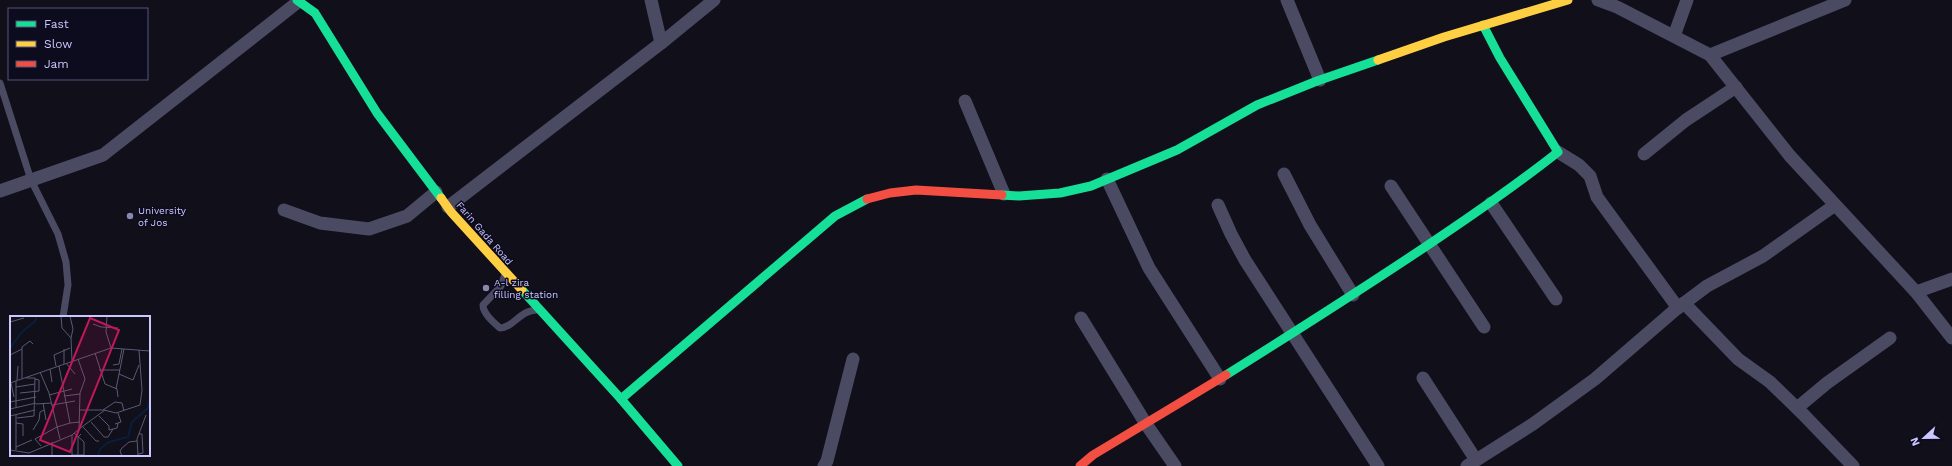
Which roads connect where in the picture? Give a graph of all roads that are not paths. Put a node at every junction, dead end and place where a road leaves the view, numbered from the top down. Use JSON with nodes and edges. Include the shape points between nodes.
{"nodes":[{"id":1,"x":650,"y":0,"type":"edge"},
{"id":2,"x":714,"y":0,"type":"edge"},
{"id":3,"x":1287,"y":0,"type":"edge"},
{"id":4,"x":1568,"y":0,"type":"edge"},
{"id":5,"x":1598,"y":0,"type":"edge"},
{"id":6,"x":1687,"y":0,"type":"edge"},
{"id":7,"x":1845,"y":0,"type":"edge"},
{"id":8,"x":298,"y":1,"type":"edge"},
{"id":9,"x":1483,"y":25,"type":"junction"},
{"id":10,"x":1674,"y":36,"type":"junction"},
{"id":11,"x":662,"y":43,"type":"junction"},
{"id":12,"x":1710,"y":55,"type":"junction"},
{"id":13,"x":1320,"y":80,"type":"junction"},
{"id":14,"x":0,"y":83,"type":"edge"},
{"id":15,"x":1736,"y":87,"type":"junction"},
{"id":16,"x":965,"y":101,"type":"dead end"},
{"id":17,"x":1558,"y":152,"type":"junction"},
{"id":18,"x":1644,"y":154,"type":"dead end"},
{"id":19,"x":1284,"y":174,"type":"dead end"},
{"id":20,"x":1107,"y":179,"type":"junction"},
{"id":21,"x":31,"y":180,"type":"junction"},
{"id":22,"x":1391,"y":186,"type":"dead end"},
{"id":23,"x":0,"y":191,"type":"edge"},
{"id":24,"x":436,"y":192,"type":"junction"},
{"id":25,"x":1004,"y":194,"type":"junction"},
{"id":26,"x":1490,"y":202,"type":"junction"},
{"id":27,"x":1218,"y":205,"type":"dead end"},
{"id":28,"x":1835,"y":205,"type":"junction"},
{"id":29,"x":448,"y":207,"type":"junction"},
{"id":30,"x":284,"y":210,"type":"dead end"},
{"id":31,"x":1428,"y":244,"type":"junction"},
{"id":32,"x":505,"y":272,"type":"junction"},
{"id":33,"x":1952,"y":279,"type":"edge"},
{"id":34,"x":1916,"y":292,"type":"junction"},
{"id":35,"x":1353,"y":295,"type":"junction"},
{"id":36,"x":1556,"y":300,"type":"dead end"},
{"id":37,"x":1681,"y":306,"type":"junction"},
{"id":38,"x":540,"y":310,"type":"junction"},
{"id":39,"x":63,"y":316,"type":"edge"},
{"id":40,"x":1081,"y":318,"type":"dead end"},
{"id":41,"x":1484,"y":328,"type":"dead end"},
{"id":42,"x":1292,"y":333,"type":"junction"},
{"id":43,"x":1890,"y":338,"type":"dead end"},
{"id":44,"x":1952,"y":338,"type":"edge"},
{"id":45,"x":853,"y":359,"type":"dead end"},
{"id":46,"x":1423,"y":378,"type":"dead end"},
{"id":47,"x":1220,"y":380,"type":"junction"},
{"id":48,"x":621,"y":398,"type":"junction"},
{"id":49,"x":1797,"y":408,"type":"junction"},
{"id":50,"x":1146,"y":424,"type":"junction"},
{"id":51,"x":1472,"y":463,"type":"edge"},
{"id":52,"x":678,"y":466,"type":"edge"},
{"id":53,"x":824,"y":466,"type":"edge"},
{"id":54,"x":1080,"y":466,"type":"edge"},
{"id":55,"x":1175,"y":466,"type":"edge"},
{"id":56,"x":1378,"y":466,"type":"edge"},
{"id":57,"x":1853,"y":466,"type":"edge"}],
"edges":[{"from":1,"to":11,"type":"street"},
{"from":2,"to":11,"type":"street"},
{"from":3,"to":13,"type":"street"},
{"from":4,"to":9,"type":"street"},
{"from":5,"to":10,"type":"street"},
{"from":6,"to":10,"type":"street"},
{"from":7,"to":12,"type":"street"},
{"from":8,"to":21,"type":"street","via":[[103,155]]},
{"from":8,"to":24,"type":"street","name":"Farin Gada Road","via":[[314,13],[377,113]]},
{"from":9,"to":13,"type":"street"},
{"from":9,"to":17,"type":"street","via":[[1500,58]]},
{"from":10,"to":12,"type":"street"},
{"from":11,"to":29,"type":"street"},
{"from":12,"to":15,"type":"street"},
{"from":13,"to":20,"type":"street","via":[[1257,105],[1177,150]]},
{"from":14,"to":21,"type":"lane"},
{"from":15,"to":18,"type":"street","via":[[1686,120]]},
{"from":15,"to":28,"type":"street","via":[[1790,156]]},
{"from":16,"to":25,"type":"street"},
{"from":17,"to":26,"type":"street","via":[[1521,182]]},
{"from":17,"to":37,"type":"street","via":[[1579,165],[1590,176],[1597,197]]},
{"from":19,"to":35,"type":"street","via":[[1314,231]]},
{"from":20,"to":25,"type":"street","via":[[1091,186],[1060,193],[1018,196]]},
{"from":20,"to":47,"type":"street","via":[[1149,268]]},
{"from":21,"to":23,"type":"street"},
{"from":21,"to":39,"type":"lane","via":[[58,234],[66,262],[68,285]]},
{"from":22,"to":31,"type":"street"},
{"from":24,"to":29,"type":"street","name":"Farin Gada Road"},
{"from":24,"to":30,"type":"street","via":[[407,216],[369,229],[320,223]]},
{"from":25,"to":48,"type":"street","via":[[916,190],[862,200],[835,216]]},
{"from":26,"to":31,"type":"street"},
{"from":26,"to":36,"type":"street"},
{"from":27,"to":42,"type":"street","via":[[1245,260]]},
{"from":28,"to":34,"type":"street"},
{"from":28,"to":37,"type":"street","via":[[1763,256],[1707,286]]},
{"from":29,"to":32,"type":"street","name":"Farin Gada Road"},
{"from":31,"to":35,"type":"street"},
{"from":31,"to":41,"type":"street"},
{"from":32,"to":38,"type":"street","name":"Farin Gada Road"},
{"from":32,"to":38,"type":"lane","via":[[504,282],[482,305],[483,310],[496,325],[505,328],[522,314]]},
{"from":33,"to":34,"type":"street"},
{"from":34,"to":44,"type":"street"},
{"from":35,"to":42,"type":"street"},
{"from":37,"to":49,"type":"street","via":[[1738,359],[1770,382]]},
{"from":37,"to":51,"type":"street","via":[[1595,379],[1533,424]]},
{"from":38,"to":48,"type":"street","name":"Farin Gada Road"},
{"from":40,"to":50,"type":"street"},
{"from":42,"to":47,"type":"street"},
{"from":42,"to":56,"type":"street"},
{"from":43,"to":49,"type":"street"},
{"from":45,"to":53,"type":"street"},
{"from":46,"to":51,"type":"street"},
{"from":47,"to":50,"type":"street"},
{"from":48,"to":52,"type":"street","name":"Farin Gada Road"},
{"from":49,"to":57,"type":"street"},
{"from":50,"to":54,"type":"street","via":[[1093,455]]},
{"from":50,"to":55,"type":"street"}]}
